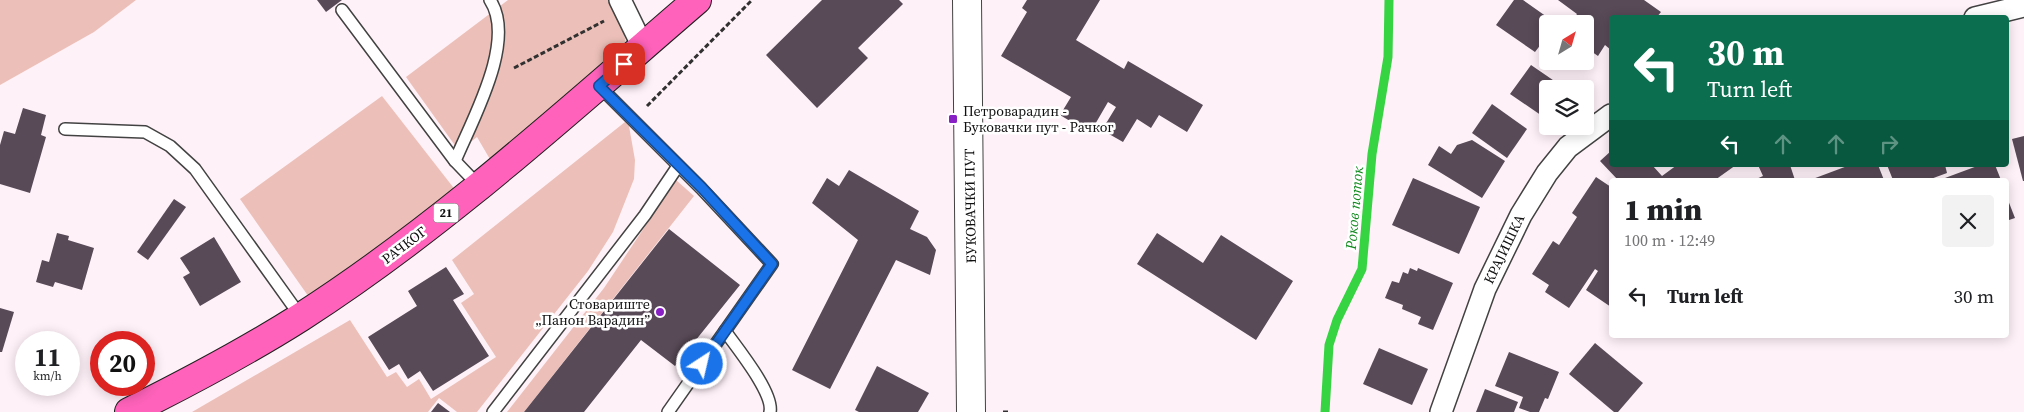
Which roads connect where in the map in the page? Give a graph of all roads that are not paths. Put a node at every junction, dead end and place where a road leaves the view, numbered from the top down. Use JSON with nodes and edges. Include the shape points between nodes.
{"nodes":[{"id":1,"x":490,"y":0,"type":"edge"},
{"id":2,"x":697,"y":0,"type":"edge"},
{"id":3,"x":968,"y":0,"type":"edge"},
{"id":4,"x":627,"y":3,"type":"edge"},
{"id":5,"x":2024,"y":6,"type":"edge"},
{"id":6,"x":342,"y":10,"type":"dead end"},
{"id":7,"x":1987,"y":15,"type":"edge"},
{"id":8,"x":643,"y":47,"type":"junction"},
{"id":9,"x":599,"y":86,"type":"junction"},
{"id":10,"x":1609,"y":116,"type":"edge"},
{"id":11,"x":65,"y":129,"type":"dead end"},
{"id":12,"x":455,"y":161,"type":"junction"},
{"id":13,"x":678,"y":166,"type":"junction"},
{"id":14,"x":479,"y":187,"type":"junction"},
{"id":15,"x":301,"y":316,"type":"junction"},
{"id":16,"x":725,"y":331,"type":"junction"},
{"id":17,"x":129,"y":412,"type":"edge"},
{"id":18,"x":493,"y":412,"type":"edge"},
{"id":19,"x":668,"y":412,"type":"edge"},
{"id":20,"x":770,"y":412,"type":"edge"},
{"id":21,"x":971,"y":412,"type":"edge"},
{"id":22,"x":1441,"y":412,"type":"edge"}],
"edges":[{"from":1,"to":12,"type":"lane","via":[[496,9],[500,35],[497,60]]},
{"from":2,"to":8,"type":"main road","name":"РАЧКОГ","number":"21"},
{"from":3,"to":21,"type":"street","name":"БУКОВАЧКИ ПУТ"},
{"from":4,"to":8,"type":"street"},
{"from":5,"to":7,"type":"street"},
{"from":6,"to":12,"type":"lane"},
{"from":8,"to":9,"type":"main road","name":"РАЧКОГ","number":"21"},
{"from":9,"to":13,"type":"lane"},
{"from":9,"to":14,"type":"main road","name":"РАЧКОГ","number":"21"},
{"from":10,"to":22,"type":"street","name":"КРАЈИШКА","via":[[1568,147],[1521,215],[1485,289]]},
{"from":11,"to":15,"type":"lane","via":[[145,132],[170,146],[196,169]]},
{"from":12,"to":14,"type":"lane"},
{"from":13,"to":16,"type":"lane","via":[[772,264]]},
{"from":13,"to":18,"type":"lane","via":[[646,215]]},
{"from":14,"to":15,"type":"main road","name":"РАЧКОГ","number":"21","via":[[386,259]]},
{"from":15,"to":17,"type":"main road","name":"РАЧКОГ","number":"21","via":[[202,375]]},
{"from":16,"to":19,"type":"lane"},
{"from":16,"to":20,"type":"lane","via":[[754,372],[772,405]]}]}
